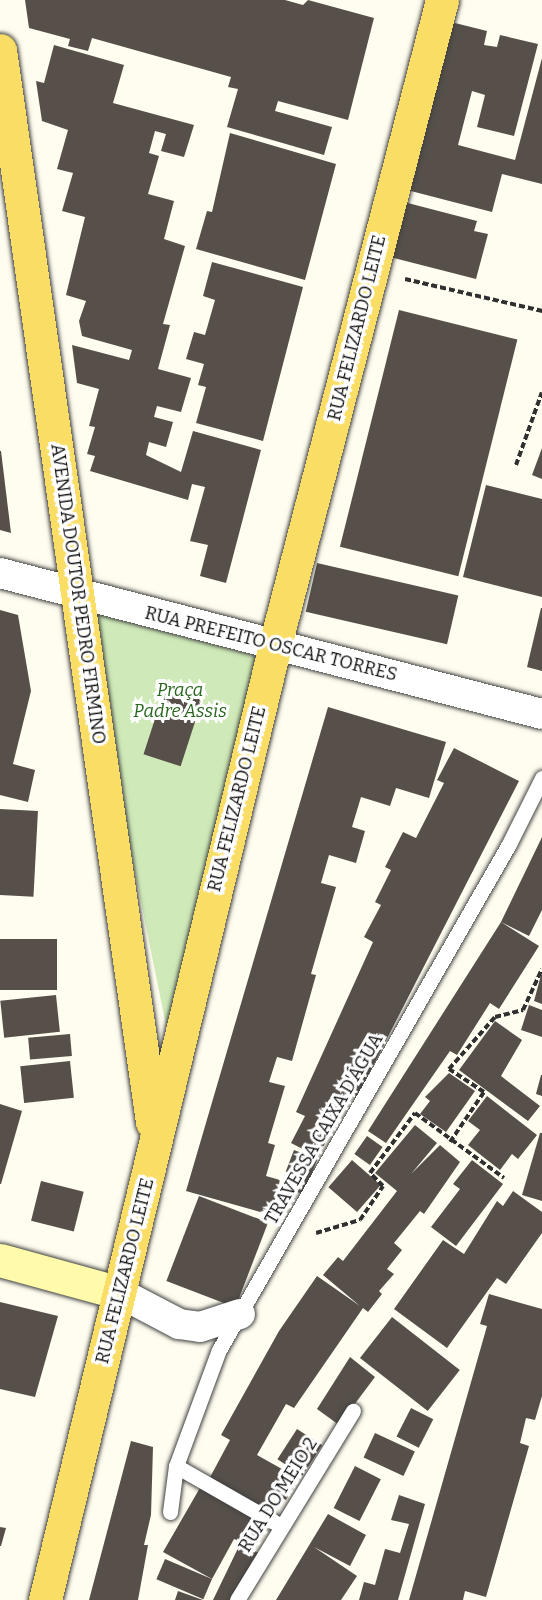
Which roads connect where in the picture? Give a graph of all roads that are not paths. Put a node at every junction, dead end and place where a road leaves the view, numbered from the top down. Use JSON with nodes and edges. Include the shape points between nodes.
{"nodes":[{"id":1,"x":442,"y":0,"type":"edge"},
{"id":2,"x":0,"y":50,"type":"edge"},
{"id":3,"x":0,"y":573,"type":"edge"},
{"id":4,"x":79,"y":595,"type":"junction"},
{"id":5,"x":275,"y":645,"type":"junction"},
{"id":6,"x":542,"y":714,"type":"edge"},
{"id":7,"x":542,"y":778,"type":"edge"},
{"id":8,"x":154,"y":1138,"type":"junction"},
{"id":9,"x":0,"y":1260,"type":"edge"},
{"id":10,"x":120,"y":1293,"type":"junction"},
{"id":11,"x":240,"y":1314,"type":"junction"},
{"id":12,"x":353,"y":1411,"type":"dead end"},
{"id":13,"x":176,"y":1466,"type":"junction"},
{"id":14,"x":170,"y":1512,"type":"dead end"},
{"id":15,"x":281,"y":1526,"type":"junction"},
{"id":16,"x":45,"y":1600,"type":"edge"},
{"id":17,"x":237,"y":1600,"type":"edge"}],
"edges":[{"from":1,"to":5,"type":"main road","name":"RUA FELIZARDO LEITE"},
{"from":2,"to":4,"type":"main road","name":"AVENIDA DOUTOR PEDRO FIRMINO"},
{"from":3,"to":4,"type":"street","name":"RUA PREFEITO OSCAR TORRES"},
{"from":4,"to":5,"type":"street","name":"RUA PREFEITO OSCAR TORRES"},
{"from":4,"to":8,"type":"main road","name":"AVENIDA DOUTOR PEDRO FIRMINO"},
{"from":5,"to":6,"type":"street","name":"RUA PREFEITO OSCAR TORRES"},
{"from":5,"to":8,"type":"main road","name":"RUA FELIZARDO LEITE"},
{"from":7,"to":11,"type":"lane","name":"TRAVESSA CAIXA D'ÁGUA"},
{"from":8,"to":10,"type":"main road","name":"RUA FELIZARDO LEITE","via":[[146,1197]]},
{"from":9,"to":10,"type":"main road"},
{"from":10,"to":11,"type":"street","via":[[179,1324],[200,1327]]},
{"from":10,"to":16,"type":"main road","name":"RUA FELIZARDO LEITE"},
{"from":11,"to":13,"type":"lane","name":"TRAVESSA CAIXA D'ÁGUA","via":[[219,1350]]},
{"from":12,"to":15,"type":"lane","name":"RUA DO MEIO 2"},
{"from":13,"to":14,"type":"lane","name":"TRAVESSA CAIXA D'ÁGUA"},
{"from":13,"to":15,"type":"lane"},
{"from":15,"to":17,"type":"lane","name":"RUA DO MEIO 2"}]}
